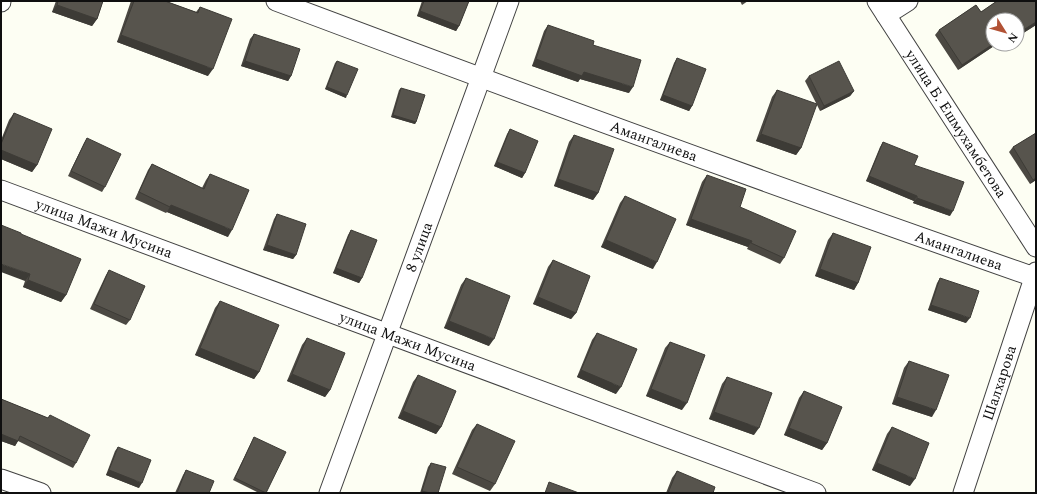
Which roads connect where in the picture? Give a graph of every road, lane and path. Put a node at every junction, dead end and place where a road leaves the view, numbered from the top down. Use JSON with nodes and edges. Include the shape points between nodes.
{"nodes":[{"id":1,"x":276,"y":1,"type":"edge"},
{"id":2,"x":509,"y":1,"type":"edge"},
{"id":3,"x":908,"y":1,"type":"edge"},
{"id":4,"x":882,"y":8,"type":"edge"},
{"id":5,"x":481,"y":78,"type":"junction"},
{"id":6,"x":1,"y":190,"type":"edge"},
{"id":7,"x":1036,"y":247,"type":"edge"},
{"id":8,"x":1035,"y":275,"type":"edge"},
{"id":9,"x":388,"y":334,"type":"junction"},
{"id":10,"x":1,"y":479,"type":"edge"},
{"id":11,"x":40,"y":493,"type":"edge"},
{"id":12,"x":329,"y":493,"type":"edge"},
{"id":13,"x":816,"y":493,"type":"edge"},
{"id":14,"x":963,"y":493,"type":"edge"}],
"edges":[{"from":1,"to":5,"type":"street","name":"Амангалиева"},
{"from":2,"to":5,"type":"street","name":"8 улица"},
{"from":3,"to":4,"type":"street"},
{"from":4,"to":7,"type":"street","name":"улица Б. Ешмухамбетова"},
{"from":5,"to":8,"type":"street","name":"Амангалиева","via":[[780,188]]},
{"from":5,"to":9,"type":"street","name":"8 улица"},
{"from":6,"to":9,"type":"street","name":"улица Мажи Мусина"},
{"from":8,"to":14,"type":"street","name":"Шалхарова"},
{"from":9,"to":12,"type":"street","name":"8 улица"},
{"from":9,"to":13,"type":"street","name":"улица Мажи Мусина"},
{"from":10,"to":11,"type":"street"}]}
